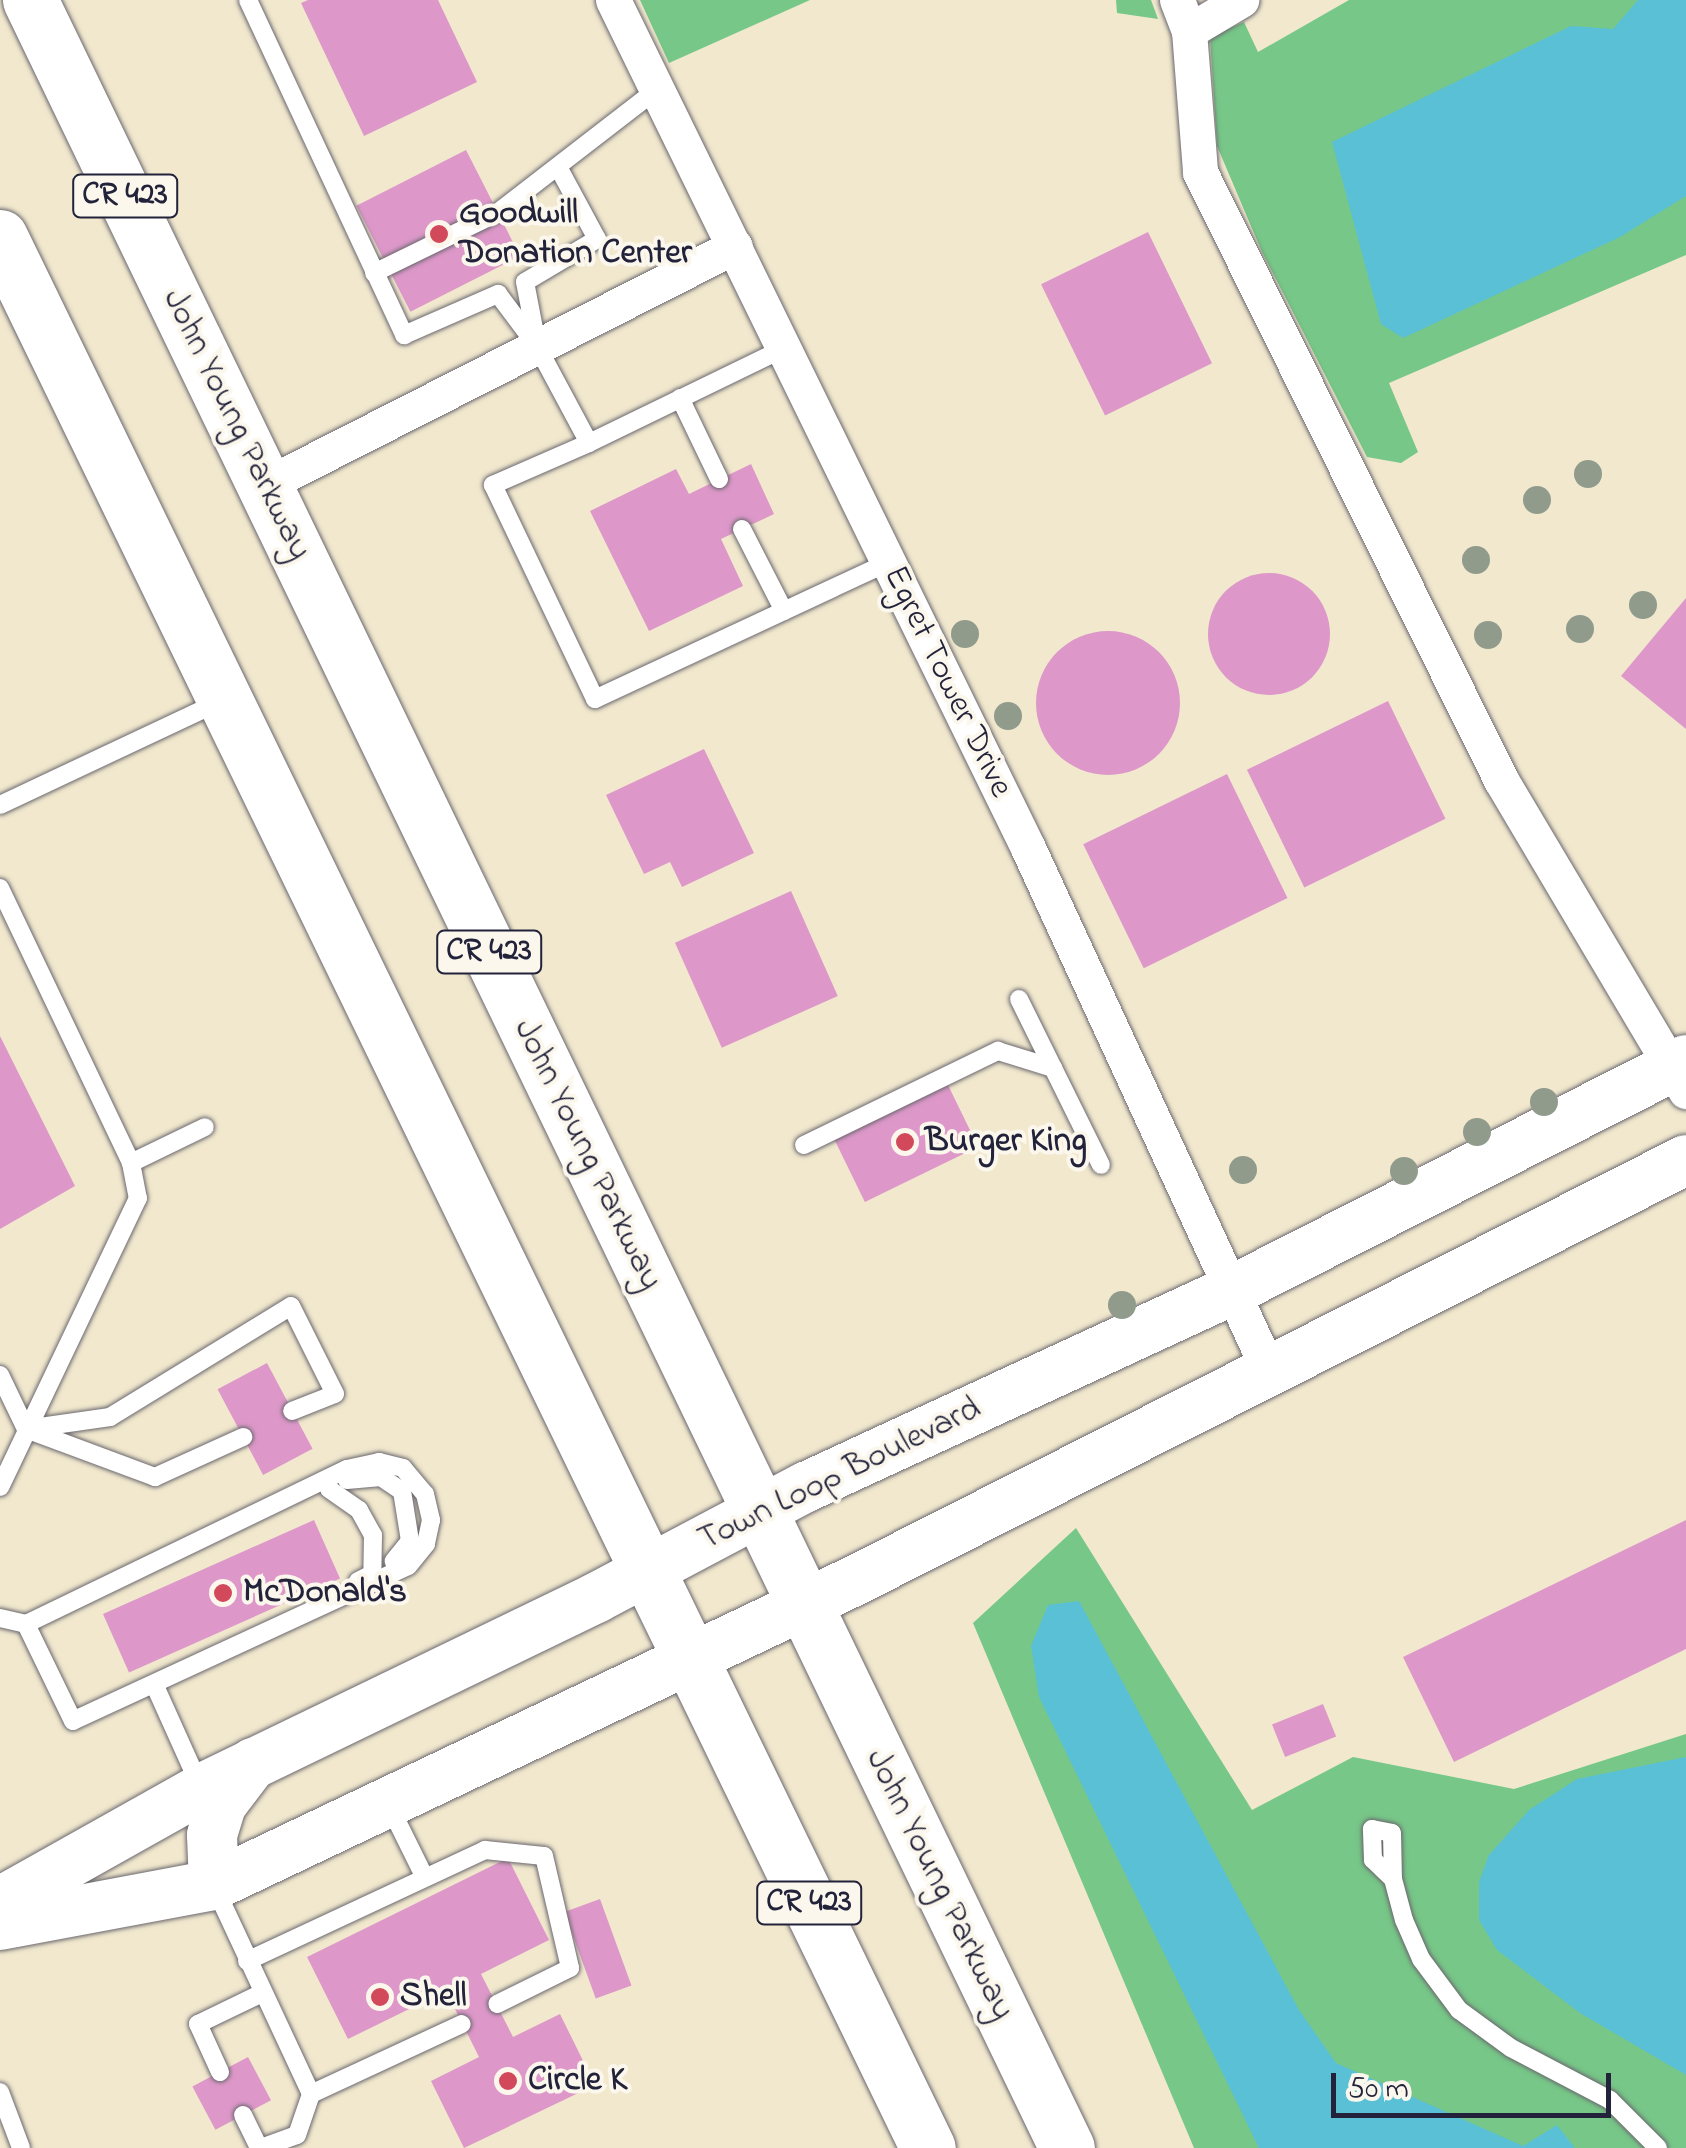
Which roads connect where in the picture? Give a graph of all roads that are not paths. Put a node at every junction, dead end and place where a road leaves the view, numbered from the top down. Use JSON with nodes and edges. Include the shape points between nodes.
{"nodes":[{"id":1,"x":30,"y":0,"type":"edge"},
{"id":2,"x":248,"y":0,"type":"edge"},
{"id":3,"x":614,"y":0,"type":"edge"},
{"id":4,"x":1241,"y":0,"type":"edge"},
{"id":5,"x":1183,"y":16,"type":"edge"},
{"id":6,"x":656,"y":90,"type":"junction"},
{"id":7,"x":558,"y":166,"type":"junction"},
{"id":8,"x":0,"y":237,"type":"edge"},
{"id":9,"x":735,"y":246,"type":"junction"},
{"id":10,"x":374,"y":273,"type":"junction"},
{"id":11,"x":537,"y":346,"type":"junction"},
{"id":12,"x":784,"y":348,"type":"junction"},
{"id":13,"x":680,"y":398,"type":"junction"},
{"id":14,"x":589,"y":442,"type":"junction"},
{"id":15,"x":719,"y":479,"type":"dead end"},
{"id":16,"x":264,"y":485,"type":"junction"},
{"id":17,"x":742,"y":529,"type":"dead end"},
{"id":18,"x":889,"y":562,"type":"junction"},
{"id":19,"x":784,"y":611,"type":"junction"},
{"id":20,"x":224,"y":699,"type":"junction"},
{"id":21,"x":0,"y":805,"type":"edge"},
{"id":22,"x":0,"y":888,"type":"edge"},
{"id":23,"x":1019,"y":999,"type":"dead end"},
{"id":24,"x":1053,"y":1068,"type":"junction"},
{"id":25,"x":1682,"y":1074,"type":"edge"},
{"id":26,"x":205,"y":1127,"type":"dead end"},
{"id":27,"x":804,"y":1145,"type":"dead end"},
{"id":28,"x":1686,"y":1160,"type":"edge"},
{"id":29,"x":131,"y":1163,"type":"junction"},
{"id":30,"x":1101,"y":1165,"type":"dead end"},
{"id":31,"x":1233,"y":1290,"type":"junction"},
{"id":32,"x":1269,"y":1371,"type":"junction"},
{"id":33,"x":0,"y":1374,"type":"edge"},
{"id":34,"x":292,"y":1411,"type":"dead end"},
{"id":35,"x":26,"y":1429,"type":"junction"},
{"id":36,"x":242,"y":1436,"type":"dead end"},
{"id":37,"x":0,"y":1487,"type":"edge"},
{"id":38,"x":329,"y":1489,"type":"junction"},
{"id":39,"x":759,"y":1512,"type":"junction"},
{"id":40,"x":136,"y":1570,"type":"junction"},
{"id":41,"x":647,"y":1571,"type":"junction"},
{"id":42,"x":372,"y":1574,"type":"junction"},
{"id":43,"x":334,"y":1604,"type":"junction"},
{"id":44,"x":804,"y":1604,"type":"junction"},
{"id":45,"x":0,"y":1618,"type":"edge"},
{"id":46,"x":26,"y":1624,"type":"junction"},
{"id":47,"x":690,"y":1658,"type":"junction"},
{"id":48,"x":155,"y":1686,"type":"junction"},
{"id":49,"x":253,"y":1763,"type":"junction"},
{"id":50,"x":201,"y":1789,"type":"junction"},
{"id":51,"x":388,"y":1803,"type":"junction"},
{"id":52,"x":424,"y":1876,"type":"junction"},
{"id":53,"x":1393,"y":1879,"type":"dead end"},
{"id":54,"x":214,"y":1885,"type":"junction"},
{"id":55,"x":0,"y":1902,"type":"edge"},
{"id":56,"x":0,"y":1925,"type":"edge"},
{"id":57,"x":247,"y":1960,"type":"junction"},
{"id":58,"x":262,"y":1993,"type":"junction"},
{"id":59,"x":496,"y":2004,"type":"dead end"},
{"id":60,"x":462,"y":2024,"type":"dead end"},
{"id":61,"x":220,"y":2072,"type":"dead end"},
{"id":62,"x":0,"y":2092,"type":"edge"},
{"id":63,"x":311,"y":2094,"type":"junction"},
{"id":64,"x":243,"y":2115,"type":"dead end"},
{"id":65,"x":21,"y":2148,"type":"edge"},
{"id":66,"x":260,"y":2148,"type":"edge"},
{"id":67,"x":928,"y":2148,"type":"edge"},
{"id":68,"x":1067,"y":2148,"type":"edge"},
{"id":69,"x":1658,"y":2148,"type":"edge"}],
"edges":[{"from":1,"to":16,"type":"highway","name":"John Young Parkway","number":"CR 423"},
{"from":2,"to":10,"type":"lane"},
{"from":3,"to":6,"type":"street","name":"Egret Tower Drive"},
{"from":4,"to":5,"type":"street"},
{"from":5,"to":25,"type":"street","via":[[1200,172],[1502,780]]},
{"from":6,"to":7,"type":"lane"},
{"from":6,"to":9,"type":"street","name":"Egret Tower Drive"},
{"from":7,"to":10,"type":"lane","via":[[497,213]]},
{"from":7,"to":11,"type":"lane","via":[[597,239],[525,282]]},
{"from":8,"to":20,"type":"highway","number":"CR 423"},
{"from":9,"to":11,"type":"street"},
{"from":9,"to":12,"type":"street","name":"Egret Tower Drive"},
{"from":10,"to":11,"type":"lane","via":[[404,335],[498,294]]},
{"from":11,"to":14,"type":"lane"},
{"from":11,"to":16,"type":"street"},
{"from":12,"to":13,"type":"lane"},
{"from":12,"to":18,"type":"street","name":"Egret Tower Drive"},
{"from":13,"to":14,"type":"lane"},
{"from":13,"to":15,"type":"lane"},
{"from":14,"to":19,"type":"lane","via":[[493,485],[595,699]]},
{"from":16,"to":39,"type":"highway","name":"John Young Parkway","number":"CR 423"},
{"from":17,"to":19,"type":"lane"},
{"from":18,"to":19,"type":"lane"},
{"from":18,"to":31,"type":"street","name":"Egret Tower Drive"},
{"from":20,"to":21,"type":"lane"},
{"from":20,"to":41,"type":"highway","number":"CR 423"},
{"from":22,"to":29,"type":"lane"},
{"from":23,"to":24,"type":"lane"},
{"from":24,"to":27,"type":"lane","via":[[998,1052]]},
{"from":24,"to":30,"type":"lane"},
{"from":25,"to":31,"type":"street","name":"Town Loop Boulevard"},
{"from":26,"to":29,"type":"lane"},
{"from":28,"to":32,"type":"street"},
{"from":29,"to":35,"type":"lane","via":[[138,1198]]},
{"from":31,"to":32,"type":"street","name":"Egret Tower Drive"},
{"from":31,"to":39,"type":"street","name":"Town Loop Boulevard"},
{"from":32,"to":44,"type":"street"},
{"from":33,"to":35,"type":"lane"},
{"from":34,"to":35,"type":"lane","via":[[335,1394],[291,1306],[110,1417]]},
{"from":35,"to":36,"type":"lane","via":[[155,1478]]},
{"from":35,"to":37,"type":"lane"},
{"from":38,"to":40,"type":"lane","via":[[151,1574]]},
{"from":38,"to":42,"type":"lane","via":[[360,1510],[373,1534]]},
{"from":38,"to":42,"type":"lane","via":[[356,1476],[381,1477],[402,1491],[410,1541],[403,1556]]},
{"from":39,"to":41,"type":"street","name":"Town Loop Boulevard"},
{"from":39,"to":44,"type":"highway","name":"John Young Parkway","number":"CR 423"},
{"from":40,"to":43,"type":"lane","via":[[347,1469],[379,1462],[403,1468],[425,1494],[431,1520],[426,1544],[408,1566]]},
{"from":40,"to":46,"type":"lane"},
{"from":41,"to":47,"type":"highway","number":"CR 423"},
{"from":41,"to":49,"type":"street","name":"Town Loop Boulevard"},
{"from":42,"to":43,"type":"lane","via":[[341,1589]]},
{"from":43,"to":48,"type":"lane"},
{"from":44,"to":47,"type":"street"},
{"from":44,"to":68,"type":"highway","name":"John Young Parkway","number":"CR 423"},
{"from":45,"to":46,"type":"lane"},
{"from":46,"to":48,"type":"lane","via":[[72,1721]]},
{"from":47,"to":51,"type":"street"},
{"from":47,"to":67,"type":"highway","number":"CR 423"},
{"from":48,"to":50,"type":"lane"},
{"from":49,"to":50,"type":"street","name":"Town Loop Boulevard"},
{"from":49,"to":54,"type":"street","via":[[221,1806],[212,1835]]},
{"from":50,"to":55,"type":"street","name":"Town Loop Boulevard"},
{"from":51,"to":52,"type":"lane"},
{"from":51,"to":54,"type":"street"},
{"from":52,"to":57,"type":"lane"},
{"from":52,"to":59,"type":"lane","via":[[485,1850],[544,1856],[570,1968]]},
{"from":53,"to":69,"type":"lane","via":[[1421,1959],[1459,2010],[1511,2048],[1610,2100]]},
{"from":54,"to":56,"type":"street"},
{"from":54,"to":57,"type":"lane"},
{"from":57,"to":58,"type":"lane"},
{"from":58,"to":61,"type":"lane","via":[[198,2024]]},
{"from":58,"to":63,"type":"lane"},
{"from":60,"to":63,"type":"lane"},
{"from":62,"to":65,"type":"lane"},
{"from":63,"to":66,"type":"lane","via":[[298,2135]]},
{"from":64,"to":66,"type":"lane"}]}
